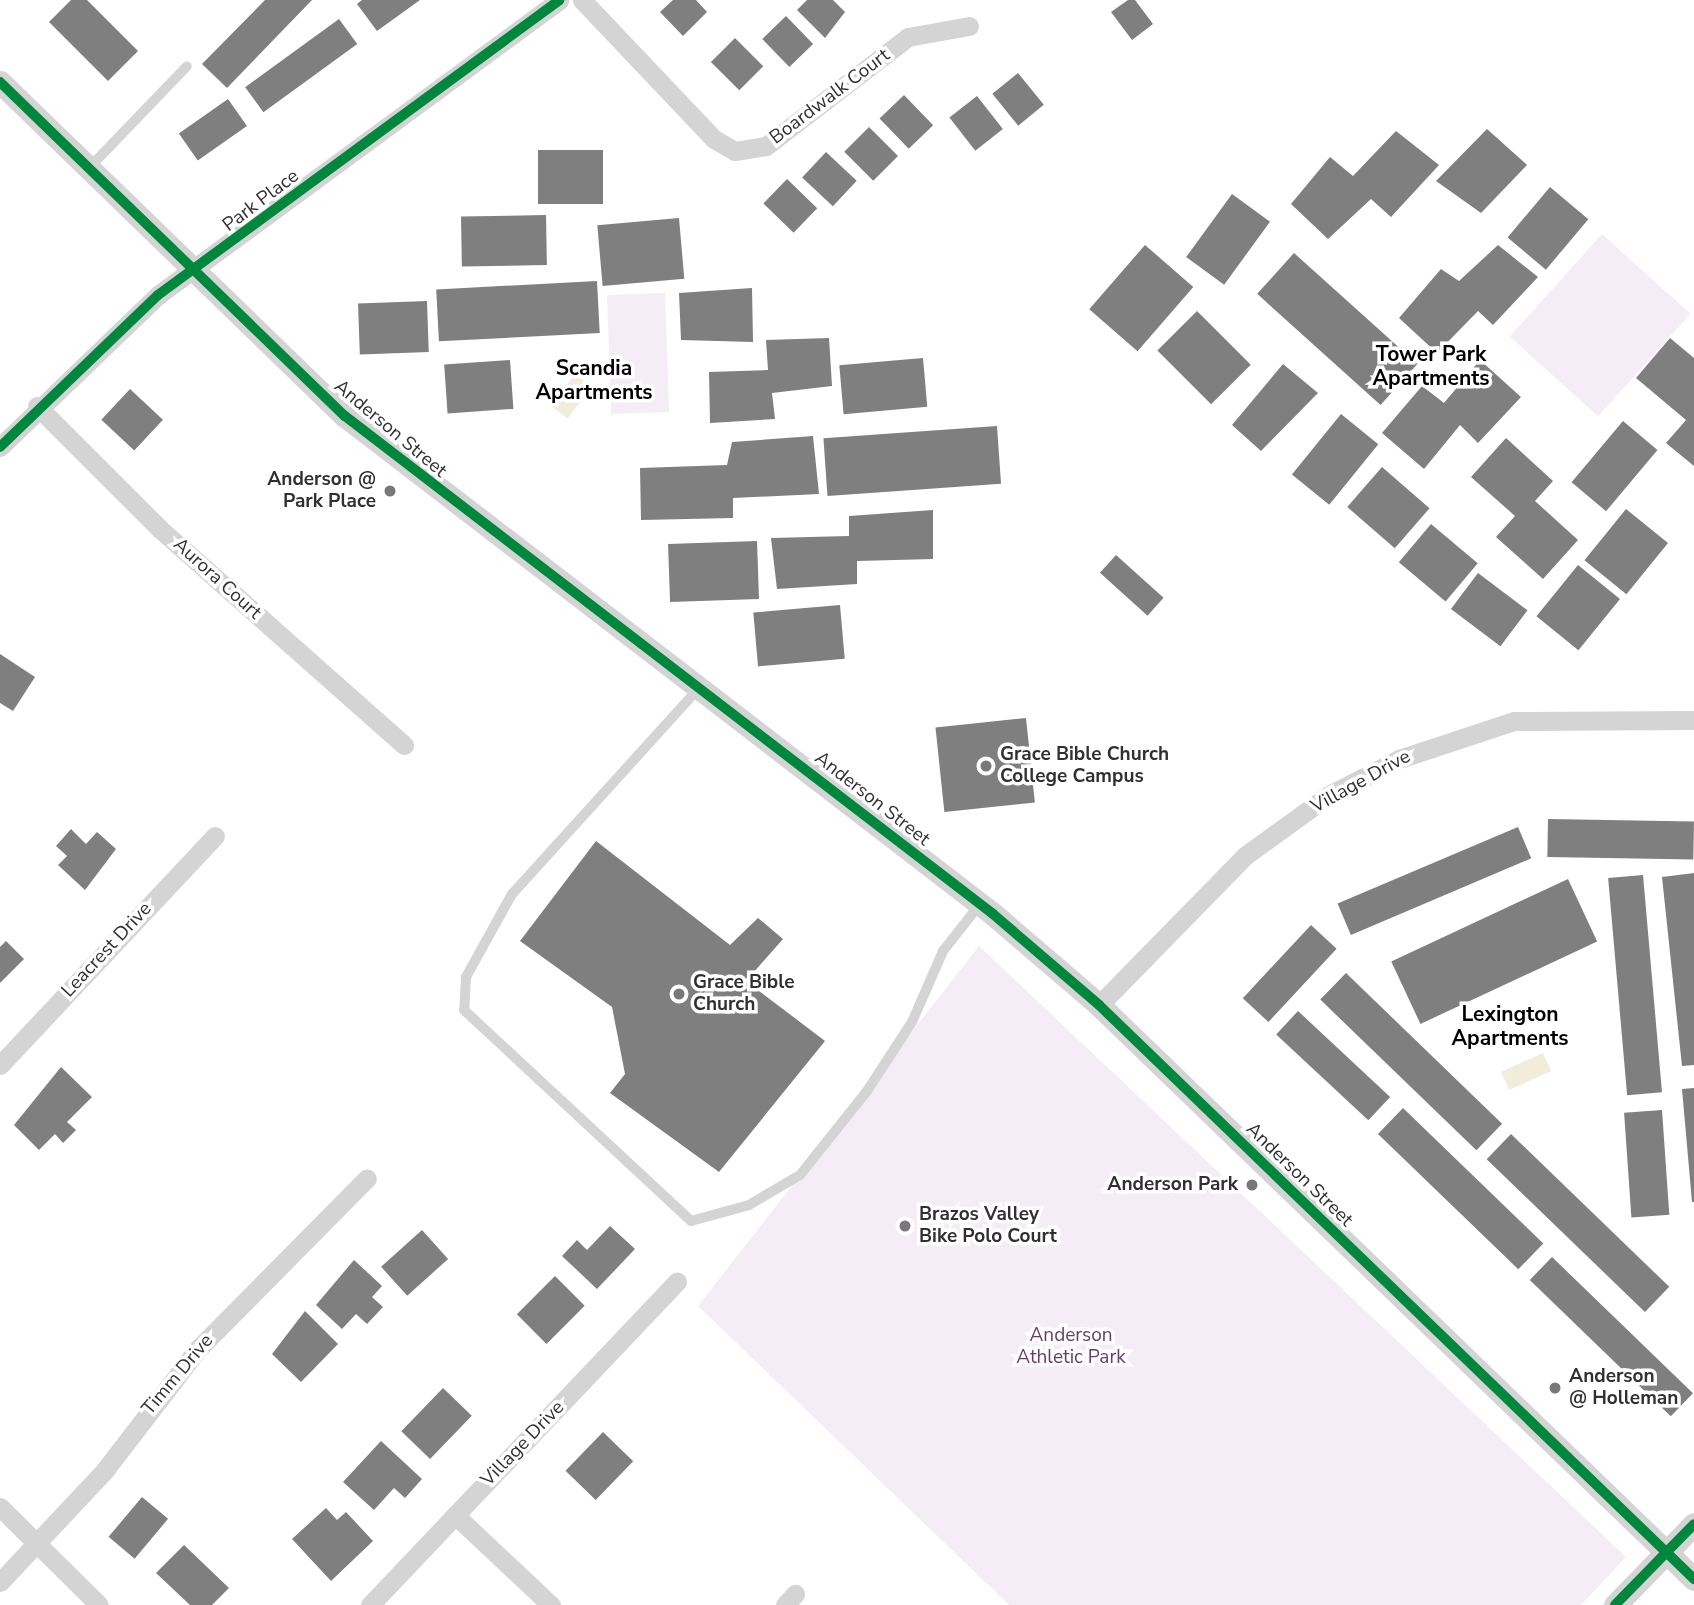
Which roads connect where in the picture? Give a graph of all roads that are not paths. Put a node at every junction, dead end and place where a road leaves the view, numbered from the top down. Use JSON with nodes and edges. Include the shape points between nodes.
{"nodes":[{"id":1,"x":559,"y":0,"type":"edge"},
{"id":2,"x":582,"y":0,"type":"edge"},
{"id":3,"x":969,"y":26,"type":"dead end"},
{"id":4,"x":187,"y":66,"type":"dead end"},
{"id":5,"x":0,"y":82,"type":"edge"},
{"id":6,"x":88,"y":168,"type":"junction"},
{"id":7,"x":194,"y":272,"type":"junction"},
{"id":8,"x":37,"y":406,"type":"junction"},
{"id":9,"x":0,"y":447,"type":"edge"},
{"id":10,"x":699,"y":688,"type":"junction"},
{"id":11,"x":1694,"y":720,"type":"edge"},
{"id":12,"x":404,"y":745,"type":"dead end"},
{"id":13,"x":215,"y":836,"type":"dead end"},
{"id":14,"x":980,"y":904,"type":"junction"},
{"id":15,"x":1099,"y":1005,"type":"junction"},
{"id":16,"x":0,"y":1065,"type":"edge"},
{"id":17,"x":367,"y":1178,"type":"dead end"},
{"id":18,"x":677,"y":1282,"type":"dead end"},
{"id":19,"x":0,"y":1507,"type":"edge"},
{"id":20,"x":455,"y":1515,"type":"junction"},
{"id":21,"x":1694,"y":1524,"type":"edge"},
{"id":22,"x":37,"y":1544,"type":"junction"},
{"id":23,"x":1662,"y":1554,"type":"junction"},
{"id":24,"x":1694,"y":1579,"type":"edge"},
{"id":25,"x":0,"y":1582,"type":"edge"},
{"id":26,"x":99,"y":1605,"type":"edge"},
{"id":27,"x":370,"y":1605,"type":"edge"},
{"id":28,"x":551,"y":1605,"type":"edge"},
{"id":29,"x":1615,"y":1605,"type":"edge"}],
"edges":[{"from":1,"to":7,"type":"street","name":"Park Place"},
{"from":2,"to":3,"type":"street","name":"Boardwalk Court","via":[[714,139],[736,151],[766,146],[908,37]]},
{"from":4,"to":6,"type":"lane"},
{"from":5,"to":6,"type":"street","name":"Anderson Street"},
{"from":6,"to":7,"type":"street","name":"Anderson Street"},
{"from":7,"to":8,"type":"street","name":"Park Place","via":[[129,318]]},
{"from":7,"to":10,"type":"street","name":"Anderson Street","via":[[345,416]]},
{"from":8,"to":9,"type":"street","name":"Park Place"},
{"from":8,"to":12,"type":"street","name":"Aurora Court","via":[[160,529]]},
{"from":10,"to":14,"type":"street","name":"Anderson Street"},
{"from":10,"to":14,"type":"lane","via":[[512,894],[466,977],[464,1010],[691,1221],[749,1205],[800,1175],[867,1091],[912,1022],[943,951]]},
{"from":11,"to":15,"type":"street","name":"Village Drive","via":[[1608,715],[1514,721],[1399,759],[1329,795],[1246,855]]},
{"from":13,"to":16,"type":"street","name":"Leacrest Drive"},
{"from":14,"to":15,"type":"street","name":"Anderson Street"},
{"from":15,"to":23,"type":"street","name":"Anderson Street"},
{"from":17,"to":22,"type":"street","name":"Timm Drive","via":[[198,1349],[105,1471]]},
{"from":18,"to":20,"type":"street","name":"Village Drive"},
{"from":19,"to":22,"type":"street"},
{"from":20,"to":27,"type":"street","name":"Village Drive"},
{"from":20,"to":28,"type":"street"},
{"from":21,"to":23,"type":"street"},
{"from":22,"to":25,"type":"street","name":"Timm Drive"},
{"from":22,"to":26,"type":"street"},
{"from":23,"to":24,"type":"street","name":"Anderson Street"},
{"from":23,"to":29,"type":"street"}]}
